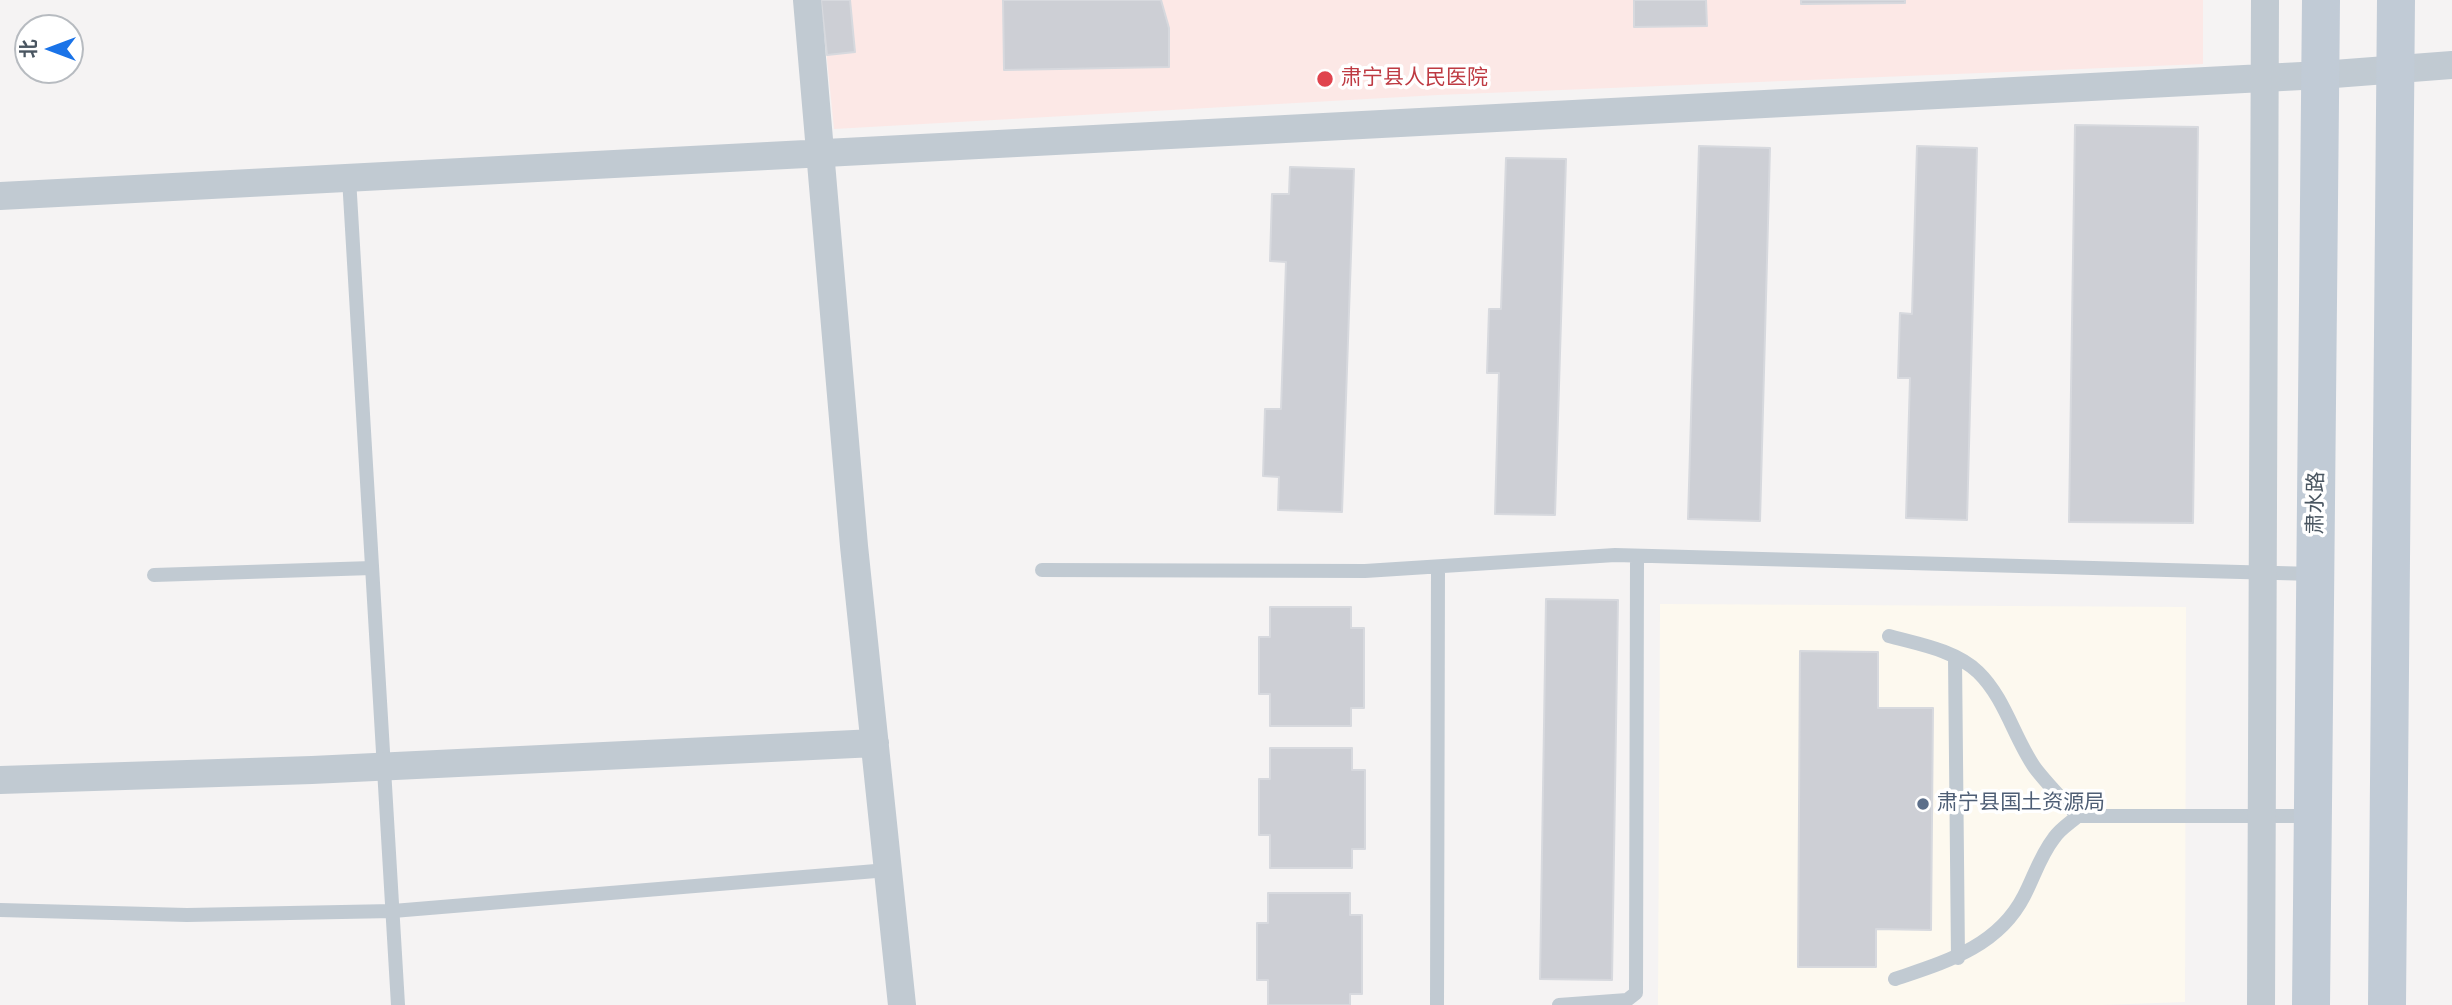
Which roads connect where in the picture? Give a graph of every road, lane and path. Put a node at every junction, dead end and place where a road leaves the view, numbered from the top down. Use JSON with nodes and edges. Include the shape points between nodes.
{"nodes":[{"id":1,"x":807,"y":0,"type":"edge"},
{"id":2,"x":2265,"y":0,"type":"edge"},
{"id":3,"x":2322,"y":0,"type":"edge"},
{"id":4,"x":2396,"y":0,"type":"edge"},
{"id":5,"x":2452,"y":65,"type":"edge"},
{"id":6,"x":2396,"y":69,"type":"junction"},
{"id":7,"x":2321,"y":75,"type":"junction"},
{"id":8,"x":2265,"y":78,"type":"junction"},
{"id":9,"x":821,"y":154,"type":"junction"},
{"id":10,"x":349,"y":178,"type":"junction"},
{"id":11,"x":0,"y":196,"type":"edge"},
{"id":12,"x":1637,"y":556,"type":"junction"},
{"id":13,"x":1438,"y":567,"type":"junction"},
{"id":14,"x":372,"y":568,"type":"junction"},
{"id":15,"x":1042,"y":570,"type":"dead end"},
{"id":16,"x":2263,"y":573,"type":"junction"},
{"id":17,"x":2316,"y":574,"type":"junction"},
{"id":18,"x":154,"y":575,"type":"dead end"},
{"id":19,"x":1889,"y":636,"type":"dead end"},
{"id":20,"x":1955,"y":658,"type":"junction"},
{"id":21,"x":875,"y":743,"type":"junction"},
{"id":22,"x":384,"y":767,"type":"junction"},
{"id":23,"x":0,"y":780,"type":"edge"},
{"id":24,"x":2078,"y":816,"type":"junction"},
{"id":25,"x":2261,"y":816,"type":"junction"},
{"id":26,"x":2314,"y":816,"type":"junction"},
{"id":27,"x":888,"y":870,"type":"junction"},
{"id":28,"x":0,"y":910,"type":"edge"},
{"id":29,"x":393,"y":911,"type":"junction"},
{"id":30,"x":1958,"y":958,"type":"junction"},
{"id":31,"x":1895,"y":979,"type":"dead end"},
{"id":32,"x":398,"y":1005,"type":"edge"},
{"id":33,"x":902,"y":1005,"type":"edge"},
{"id":34,"x":1437,"y":1005,"type":"edge"},
{"id":35,"x":1559,"y":1005,"type":"edge"},
{"id":36,"x":2261,"y":1005,"type":"edge"},
{"id":37,"x":2311,"y":1005,"type":"edge"},
{"id":38,"x":2387,"y":1005,"type":"edge"}],
"edges":[{"from":1,"to":9,"type":"street"},
{"from":2,"to":8,"type":"street"},
{"from":3,"to":7,"type":"street","name":"肃水路"},
{"from":4,"to":6,"type":"street"},
{"from":5,"to":6,"type":"street"},
{"from":6,"to":7,"type":"street"},
{"from":6,"to":38,"type":"street"},
{"from":7,"to":8,"type":"street"},
{"from":7,"to":17,"type":"street","name":"肃水路"},
{"from":8,"to":9,"type":"street"},
{"from":8,"to":16,"type":"street"},
{"from":9,"to":10,"type":"street"},
{"from":9,"to":21,"type":"street"},
{"from":10,"to":11,"type":"street"},
{"from":10,"to":14,"type":"lane"},
{"from":12,"to":13,"type":"lane"},
{"from":12,"to":16,"type":"lane"},
{"from":12,"to":35,"type":"lane","via":[[1636,993],[1628,1000]]},
{"from":13,"to":15,"type":"lane"},
{"from":13,"to":34,"type":"lane"},
{"from":14,"to":18,"type":"lane"},
{"from":14,"to":22,"type":"lane"},
{"from":16,"to":17,"type":"lane"},
{"from":16,"to":25,"type":"street"},
{"from":17,"to":26,"type":"street","name":"肃水路"},
{"from":19,"to":20,"type":"lane"},
{"from":20,"to":24,"type":"lane","via":[[1977,671],[1996,694],[2036,769]]},
{"from":20,"to":30,"type":"lane"},
{"from":21,"to":22,"type":"street"},
{"from":21,"to":27,"type":"street"},
{"from":22,"to":23,"type":"street"},
{"from":22,"to":29,"type":"lane"},
{"from":24,"to":25,"type":"lane"},
{"from":24,"to":30,"type":"lane","via":[[2055,836],[2023,899],[1997,933]]},
{"from":25,"to":26,"type":"lane"},
{"from":25,"to":36,"type":"street"},
{"from":26,"to":37,"type":"street","name":"肃水路"},
{"from":27,"to":29,"type":"lane"},
{"from":27,"to":33,"type":"street"},
{"from":28,"to":29,"type":"lane","via":[[187,915]]},
{"from":29,"to":32,"type":"lane"},
{"from":30,"to":31,"type":"lane"}]}
